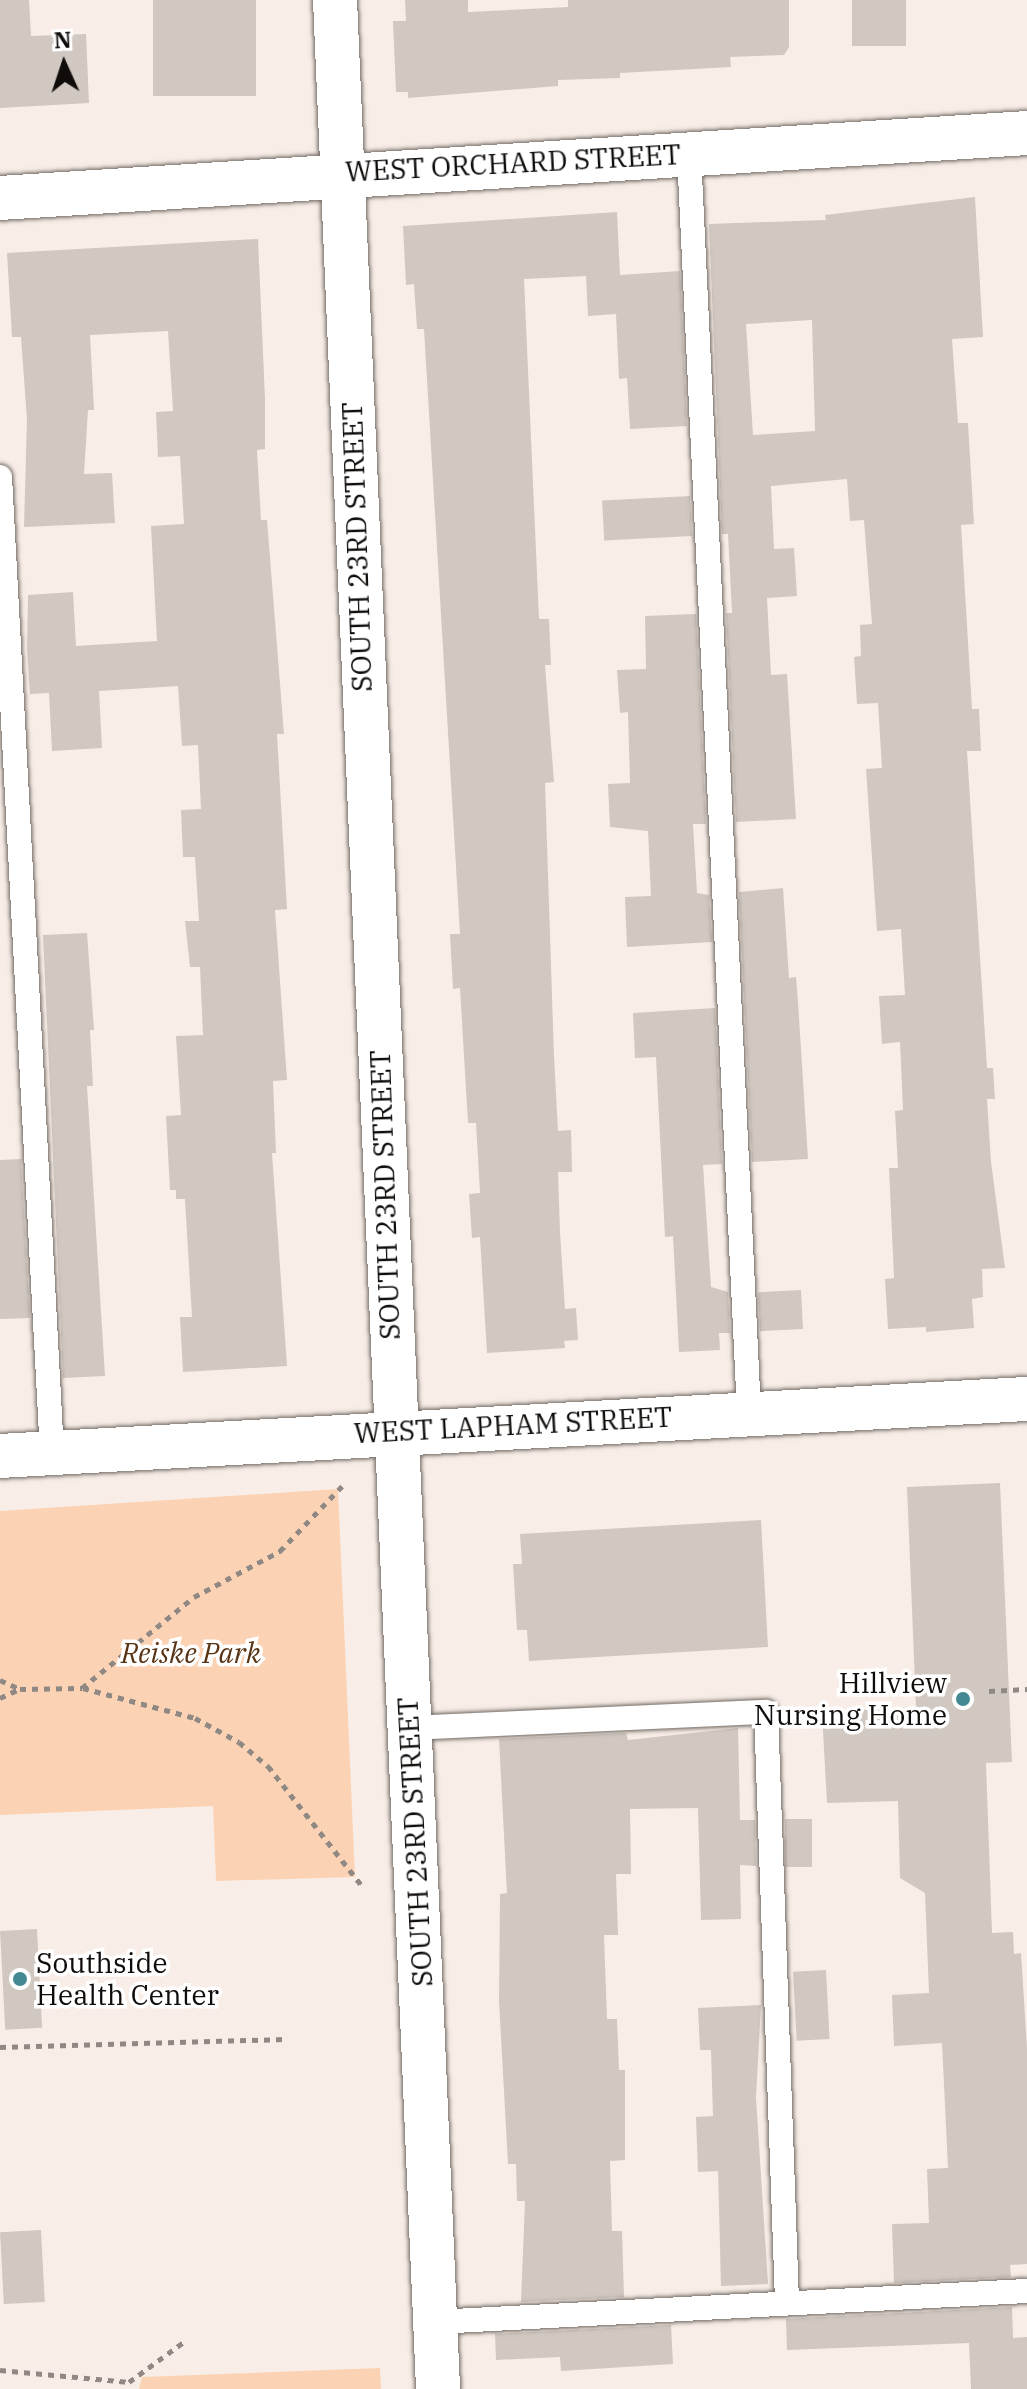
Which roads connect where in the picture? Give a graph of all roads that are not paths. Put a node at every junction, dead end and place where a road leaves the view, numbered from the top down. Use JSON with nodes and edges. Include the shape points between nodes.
{"nodes":[{"id":1,"x":335,"y":0,"type":"edge"},
{"id":2,"x":1027,"y":133,"type":"edge"},
{"id":3,"x":689,"y":154,"type":"junction"},
{"id":4,"x":340,"y":173,"type":"junction"},
{"id":5,"x":0,"y":198,"type":"edge"},
{"id":6,"x":0,"y":477,"type":"edge"},
{"id":7,"x":1027,"y":1399,"type":"edge"},
{"id":8,"x":749,"y":1411,"type":"junction"},
{"id":9,"x":395,"y":1432,"type":"junction"},
{"id":10,"x":52,"y":1452,"type":"junction"},
{"id":11,"x":0,"y":1456,"type":"edge"},
{"id":12,"x":410,"y":1728,"type":"junction"},
{"id":13,"x":1027,"y":2291,"type":"edge"},
{"id":14,"x":787,"y":2303,"type":"junction"},
{"id":15,"x":435,"y":2322,"type":"junction"},
{"id":16,"x":438,"y":2389,"type":"edge"}],
"edges":[{"from":1,"to":4,"type":"street","name":"SOUTH 23RD STREET"},
{"from":2,"to":3,"type":"street","name":"WEST ORCHARD STREET"},
{"from":3,"to":4,"type":"street","name":"WEST ORCHARD STREET"},
{"from":3,"to":8,"type":"lane"},
{"from":4,"to":5,"type":"street","name":"WEST ORCHARD STREET"},
{"from":4,"to":9,"type":"street","name":"SOUTH 23RD STREET"},
{"from":6,"to":10,"type":"lane"},
{"from":7,"to":8,"type":"street","name":"WEST LAPHAM STREET"},
{"from":8,"to":9,"type":"street","name":"WEST LAPHAM STREET"},
{"from":9,"to":10,"type":"street","name":"WEST LAPHAM STREET"},
{"from":9,"to":12,"type":"street","name":"SOUTH 23RD STREET"},
{"from":10,"to":11,"type":"street","name":"WEST LAPHAM STREET"},
{"from":12,"to":14,"type":"lane","via":[[766,1712]]},
{"from":12,"to":15,"type":"street","name":"SOUTH 23RD STREET"},
{"from":13,"to":14,"type":"lane"},
{"from":14,"to":15,"type":"lane"},
{"from":15,"to":16,"type":"street","name":"SOUTH 23RD STREET"}]}
